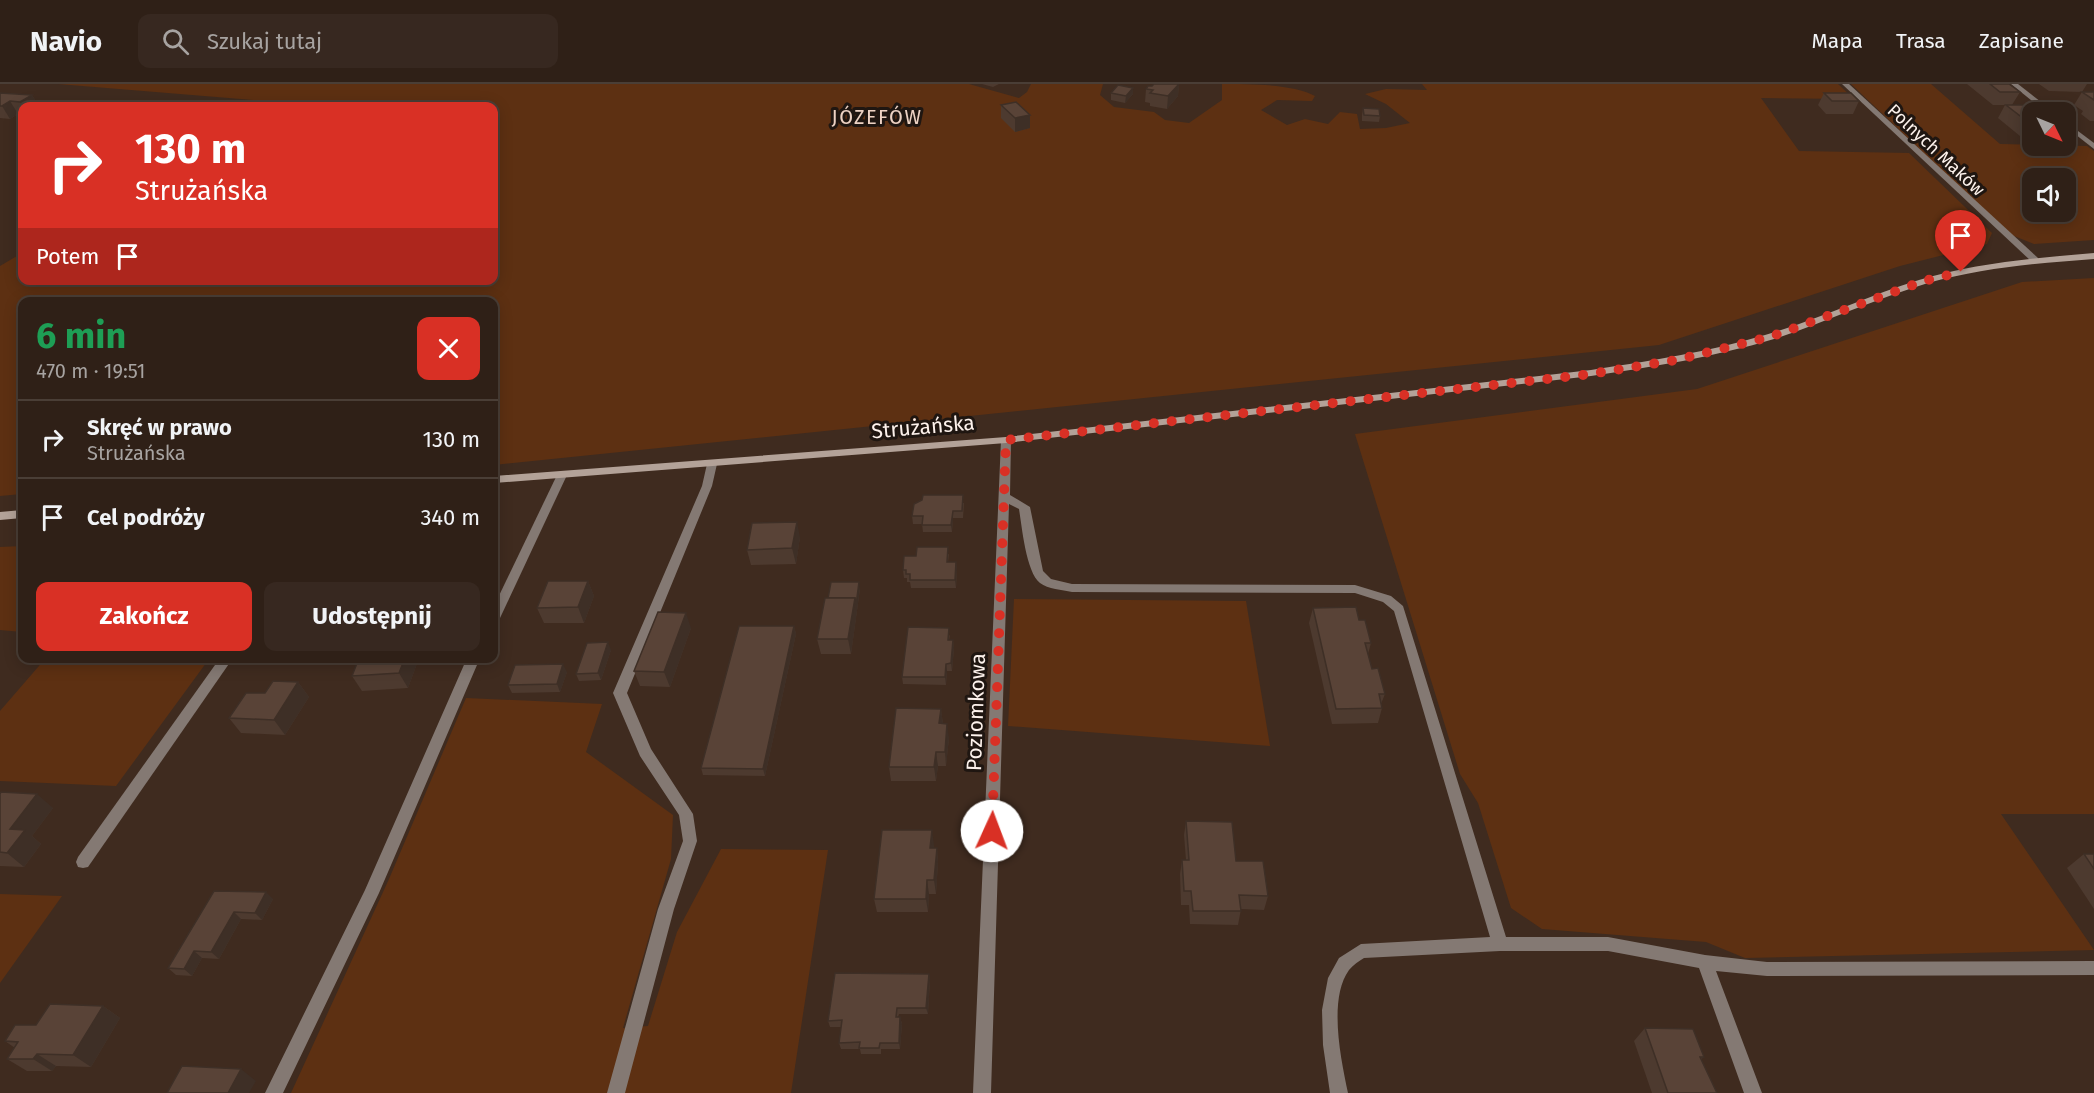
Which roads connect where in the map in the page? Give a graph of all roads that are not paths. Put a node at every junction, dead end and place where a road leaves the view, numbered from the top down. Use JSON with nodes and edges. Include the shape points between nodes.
{"nodes":[{"id":1,"x":1845,"y":84,"type":"edge"},
{"id":2,"x":2014,"y":84,"type":"edge"},
{"id":3,"x":2037,"y":102,"type":"edge"},
{"id":4,"x":2076,"y":132,"type":"edge"},
{"id":5,"x":2094,"y":147,"type":"edge"},
{"id":6,"x":2094,"y":256,"type":"edge"},
{"id":7,"x":2035,"y":260,"type":"junction"},
{"id":8,"x":1006,"y":440,"type":"junction"},
{"id":9,"x":712,"y":464,"type":"junction"},
{"id":10,"x":562,"y":476,"type":"junction"},
{"id":11,"x":498,"y":480,"type":"edge"},
{"id":12,"x":1005,"y":497,"type":"junction"},
{"id":13,"x":18,"y":514,"type":"edge"},
{"id":14,"x":0,"y":516,"type":"edge"},
{"id":15,"x":498,"y":610,"type":"edge"},
{"id":16,"x":223,"y":663,"type":"edge"},
{"id":17,"x":472,"y":663,"type":"edge"},
{"id":18,"x":83,"y":862,"type":"dead end"},
{"id":19,"x":1500,"y":944,"type":"junction"},
{"id":20,"x":1705,"y":962,"type":"junction"},
{"id":21,"x":2094,"y":968,"type":"edge"},
{"id":22,"x":274,"y":1093,"type":"edge"},
{"id":23,"x":616,"y":1093,"type":"edge"},
{"id":24,"x":982,"y":1093,"type":"edge"},
{"id":25,"x":1339,"y":1093,"type":"edge"},
{"id":26,"x":1753,"y":1093,"type":"edge"}],
"edges":[{"from":1,"to":7,"type":"street","name":"Polnych Maków"},
{"from":2,"to":3,"type":"street"},
{"from":4,"to":5,"type":"street"},
{"from":6,"to":7,"type":"main road","name":"Strużańska"},
{"from":7,"to":8,"type":"main road","name":"Strużańska","via":[[1980,267],[1924,281],[1770,337],[1676,360],[1591,374]]},
{"from":8,"to":9,"type":"main road","name":"Strużańska"},
{"from":8,"to":12,"type":"street","name":"Poziomkowa"},
{"from":9,"to":10,"type":"main road","name":"Strużańska"},
{"from":9,"to":23,"type":"street","via":[[707,486],[620,693],[645,752],[686,814],[690,842],[666,909]]},
{"from":10,"to":11,"type":"main road","name":"Strużańska"},
{"from":10,"to":15,"type":"street"},
{"from":12,"to":19,"type":"street","via":[[1024,507],[1037,571],[1048,583],[1072,588],[1355,589],[1387,599],[1399,609]]},
{"from":12,"to":24,"type":"street","name":"Poziomkowa"},
{"from":13,"to":14,"type":"main road"},
{"from":16,"to":18,"type":"street"},
{"from":17,"to":22,"type":"street","via":[[371,893]]},
{"from":19,"to":20,"type":"street","via":[[1608,944]]},
{"from":19,"to":25,"type":"street","via":[[1361,951],[1344,964],[1332,988],[1331,1050]]},
{"from":20,"to":21,"type":"street","via":[[1767,969]]},
{"from":20,"to":26,"type":"street"}]}
